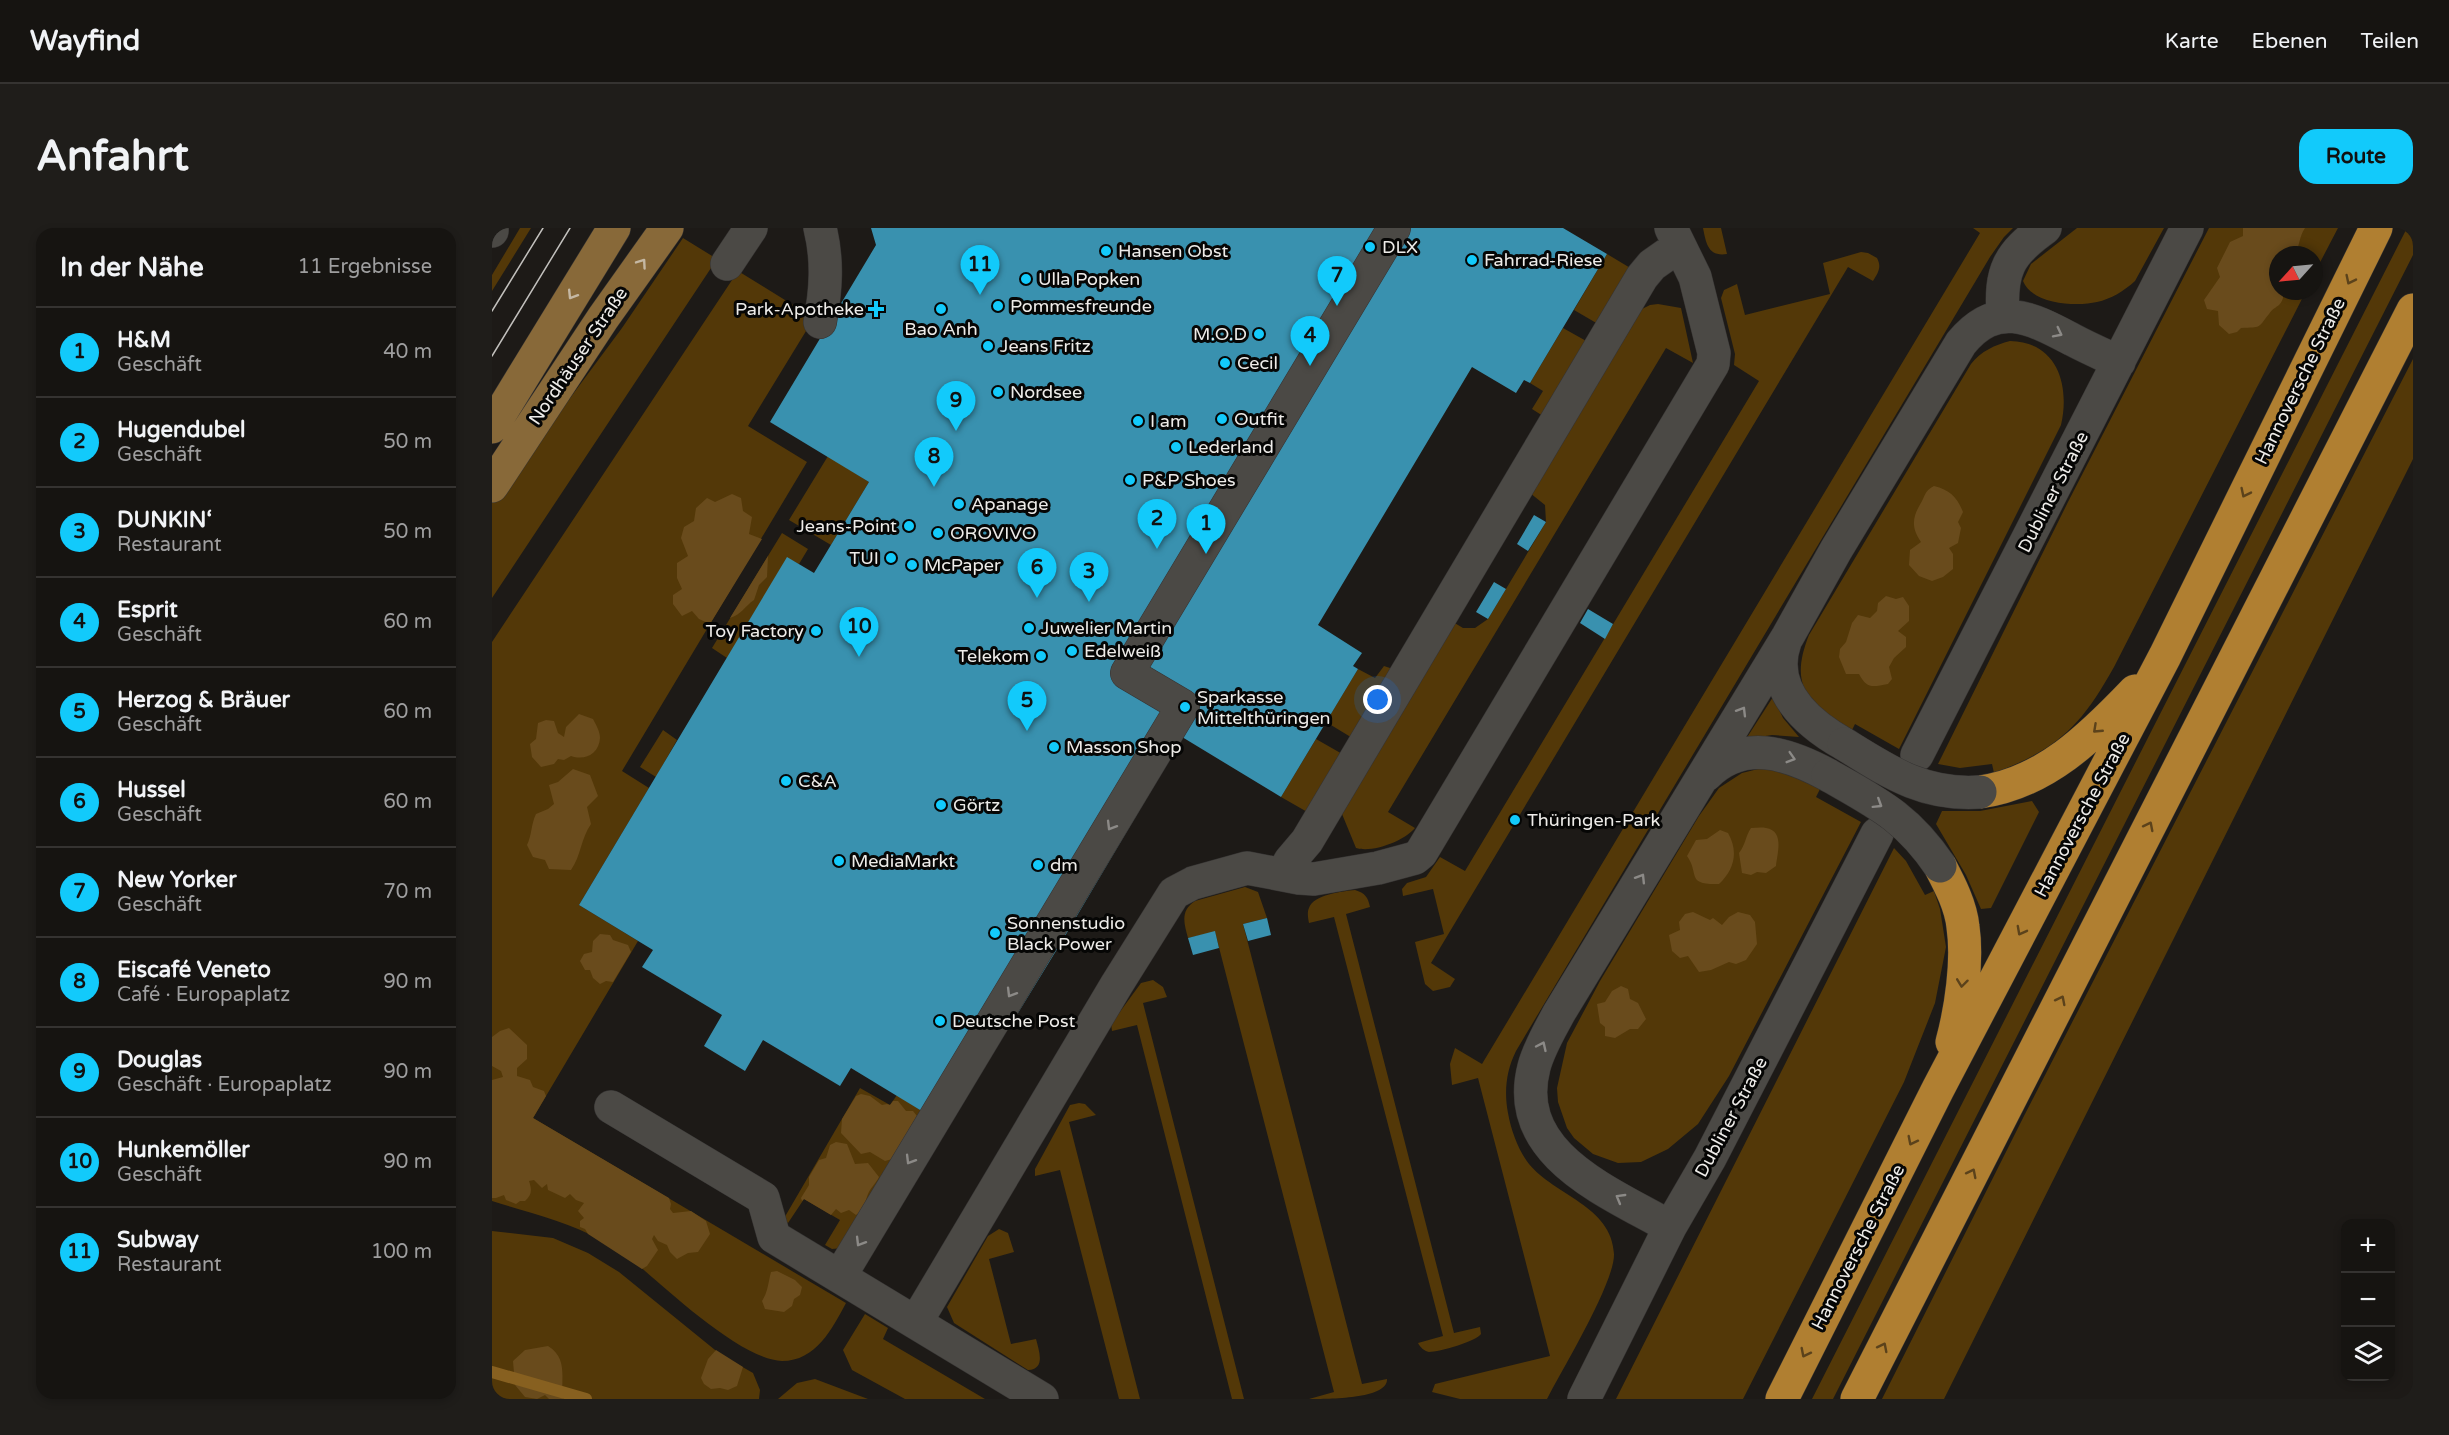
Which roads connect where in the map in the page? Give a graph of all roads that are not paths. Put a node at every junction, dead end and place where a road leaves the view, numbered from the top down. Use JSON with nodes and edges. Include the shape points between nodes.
{"nodes":[{"id":1,"x":614,"y":228,"type":"edge"},
{"id":2,"x":667,"y":228,"type":"edge"},
{"id":3,"x":751,"y":228,"type":"edge"},
{"id":4,"x":820,"y":228,"type":"edge"},
{"id":5,"x":1394,"y":228,"type":"edge"},
{"id":6,"x":2045,"y":228,"type":"edge"},
{"id":7,"x":2187,"y":228,"type":"edge"},
{"id":8,"x":2376,"y":228,"type":"edge"},
{"id":9,"x":1675,"y":237,"type":"edge"},
{"id":10,"x":727,"y":264,"type":"dead end"},
{"id":11,"x":2413,"y":310,"type":"edge"},
{"id":12,"x":2003,"y":316,"type":"junction"},
{"id":13,"x":820,"y":322,"type":"dead end"},
{"id":14,"x":2119,"y":362,"type":"junction"},
{"id":15,"x":492,"y":427,"type":"edge"},
{"id":16,"x":492,"y":486,"type":"edge"},
{"id":17,"x":1788,"y":636,"type":"junction"},
{"id":18,"x":2165,"y":656,"type":"junction"},
{"id":19,"x":1917,"y":755,"type":"dead end"},
{"id":20,"x":1700,"y":781,"type":"junction"},
{"id":21,"x":1980,"y":792,"type":"joint"},
{"id":22,"x":1877,"y":834,"type":"dead end"},
{"id":23,"x":1940,"y":866,"type":"joint"},
{"id":24,"x":1283,"y":874,"type":"junction"},
{"id":25,"x":1938,"y":1089,"type":"junction"},
{"id":26,"x":611,"y":1107,"type":"dead end"},
{"id":27,"x":1670,"y":1227,"type":"junction"},
{"id":28,"x":840,"y":1276,"type":"junction"},
{"id":29,"x":916,"y":1322,"type":"junction"},
{"id":30,"x":1042,"y":1399,"type":"edge"},
{"id":31,"x":1584,"y":1399,"type":"edge"},
{"id":32,"x":1782,"y":1399,"type":"edge"},
{"id":33,"x":1857,"y":1399,"type":"edge"}],
"edges":[{"from":1,"to":15,"type":"main road","name":"Nordhäuser Straße","one_way":true},
{"from":16,"to":2,"type":"main road","name":"Nordhäuser Straße","one_way":true},
{"from":3,"to":10,"type":"street"},
{"from":4,"to":13,"type":"street","via":[[826,288]]},
{"from":5,"to":28,"type":"street","one_way":true,"via":[[1127,673],[1183,706]]},
{"from":6,"to":12,"type":"street","via":[[2019,249],[2009,263],[2001,289]]},
{"from":7,"to":14,"type":"street","name":"Dubliner Straße"},
{"from":8,"to":18,"type":"highway","name":"Hannoversche Straße","one_way":true},
{"from":9,"to":24,"type":"street","via":[[1642,277],[1307,841]]},
{"from":9,"to":24,"type":"street","via":[[1695,278],[1714,353],[1713,364],[1421,853],[1405,861],[1314,879]]},
{"from":33,"to":11,"type":"highway","one_way":true},
{"from":12,"to":14,"type":"street","one_way":true,"via":[[2035,322]]},
{"from":12,"to":17,"type":"street","via":[[1981,323],[1961,342]]},
{"from":14,"to":19,"type":"street","name":"Dubliner Straße"},
{"from":20,"to":17,"type":"street","one_way":true},
{"from":17,"to":21,"type":"street","bridge":true,"via":[[1780,661],[1782,675],[1792,702],[1815,727],[1913,783],[1941,791]]},
{"from":18,"to":21,"type":"highway","one_way":true,"via":[[2109,718],[2072,750],[2020,782]]},
{"from":18,"to":25,"type":"highway","name":"Hannoversche Straße","one_way":true},
{"from":20,"to":23,"type":"street","one_way":true,"bridge":true,"via":[[1739,754],[1772,753],[1788,757],[1828,774],[1893,813],[1921,839]]},
{"from":27,"to":20,"type":"street","one_way":true,"via":[[1560,1159],[1540,1133],[1530,1100],[1531,1082],[1540,1049],[1559,1013]]},
{"from":22,"to":27,"type":"street","name":"Dubliner Straße","via":[[1710,1158]]},
{"from":23,"to":25,"type":"highway","one_way":true,"via":[[1960,912],[1964,941],[1956,1026]]},
{"from":24,"to":29,"type":"street","via":[[1247,868],[1185,886],[1169,898]]},
{"from":25,"to":32,"type":"highway","name":"Hannoversche Straße","one_way":true},
{"from":26,"to":28,"type":"street","via":[[763,1198],[774,1237]]},
{"from":27,"to":31,"type":"street","name":"Dubliner Straße"},
{"from":28,"to":29,"type":"street"},
{"from":29,"to":30,"type":"street"}]}
